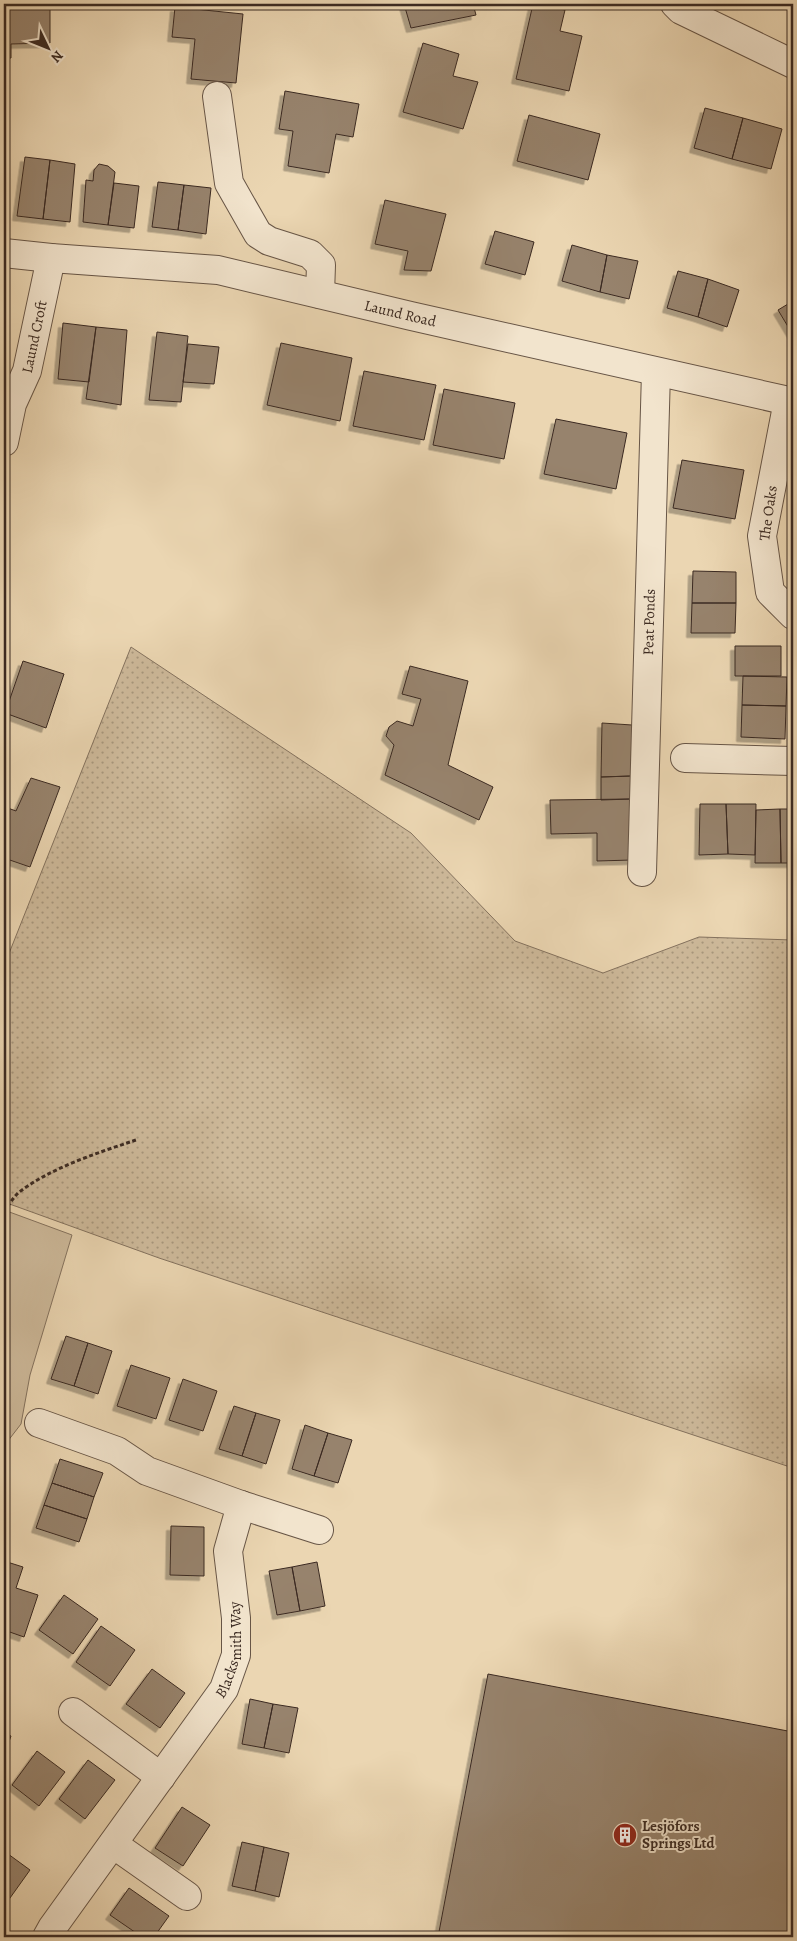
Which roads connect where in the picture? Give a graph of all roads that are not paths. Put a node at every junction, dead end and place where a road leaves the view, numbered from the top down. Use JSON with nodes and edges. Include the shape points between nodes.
{"nodes":[{"id":1,"x":675,"y":4,"type":"edge"},
{"id":2,"x":793,"y":64,"type":"edge"},
{"id":3,"x":217,"y":96,"type":"dead end"},
{"id":4,"x":4,"y":253,"type":"edge"},
{"id":5,"x":51,"y":258,"type":"junction"},
{"id":6,"x":320,"y":294,"type":"junction"},
{"id":7,"x":656,"y":372,"type":"junction"},
{"id":8,"x":791,"y":402,"type":"edge"},
{"id":9,"x":4,"y":442,"type":"edge"},
{"id":10,"x":793,"y":615,"type":"edge"},
{"id":11,"x":685,"y":758,"type":"dead end"},
{"id":12,"x":793,"y":761,"type":"edge"},
{"id":13,"x":642,"y":872,"type":"dead end"},
{"id":14,"x":39,"y":1423,"type":"dead end"},
{"id":15,"x":240,"y":1505,"type":"junction"},
{"id":16,"x":318,"y":1530,"type":"dead end"},
{"id":17,"x":73,"y":1712,"type":"dead end"},
{"id":18,"x":161,"y":1777,"type":"junction"},
{"id":19,"x":113,"y":1844,"type":"junction"},
{"id":20,"x":187,"y":1896,"type":"dead end"},
{"id":21,"x":47,"y":1937,"type":"edge"}],
"edges":[{"from":1,"to":2,"type":"street"},
{"from":3,"to":6,"type":"street","via":[[229,182],[258,234],[269,241],[310,254],[321,265]]},
{"from":4,"to":5,"type":"street","name":"Laund Road"},
{"from":5,"to":6,"type":"street","name":"Laund Road","via":[[218,270]]},
{"from":5,"to":9,"type":"street","name":"Laund Croft","via":[[27,371],[12,404]]},
{"from":6,"to":7,"type":"street","name":"Laund Road"},
{"from":7,"to":8,"type":"street","name":"Laund Road"},
{"from":7,"to":13,"type":"street","name":"Peat Ponds"},
{"from":8,"to":10,"type":"street","name":"The Oaks","via":[[762,536],[770,592]]},
{"from":11,"to":12,"type":"street"},
{"from":14,"to":15,"type":"street","via":[[117,1451],[147,1471]]},
{"from":15,"to":16,"type":"street"},
{"from":15,"to":18,"type":"street","name":"Blacksmith Way","via":[[228,1552],[236,1618],[236,1655],[224,1689]]},
{"from":17,"to":18,"type":"street"},
{"from":18,"to":19,"type":"street","name":"Blacksmith Way"},
{"from":19,"to":20,"type":"street"},
{"from":19,"to":21,"type":"street","name":"Blacksmith Way"}]}
